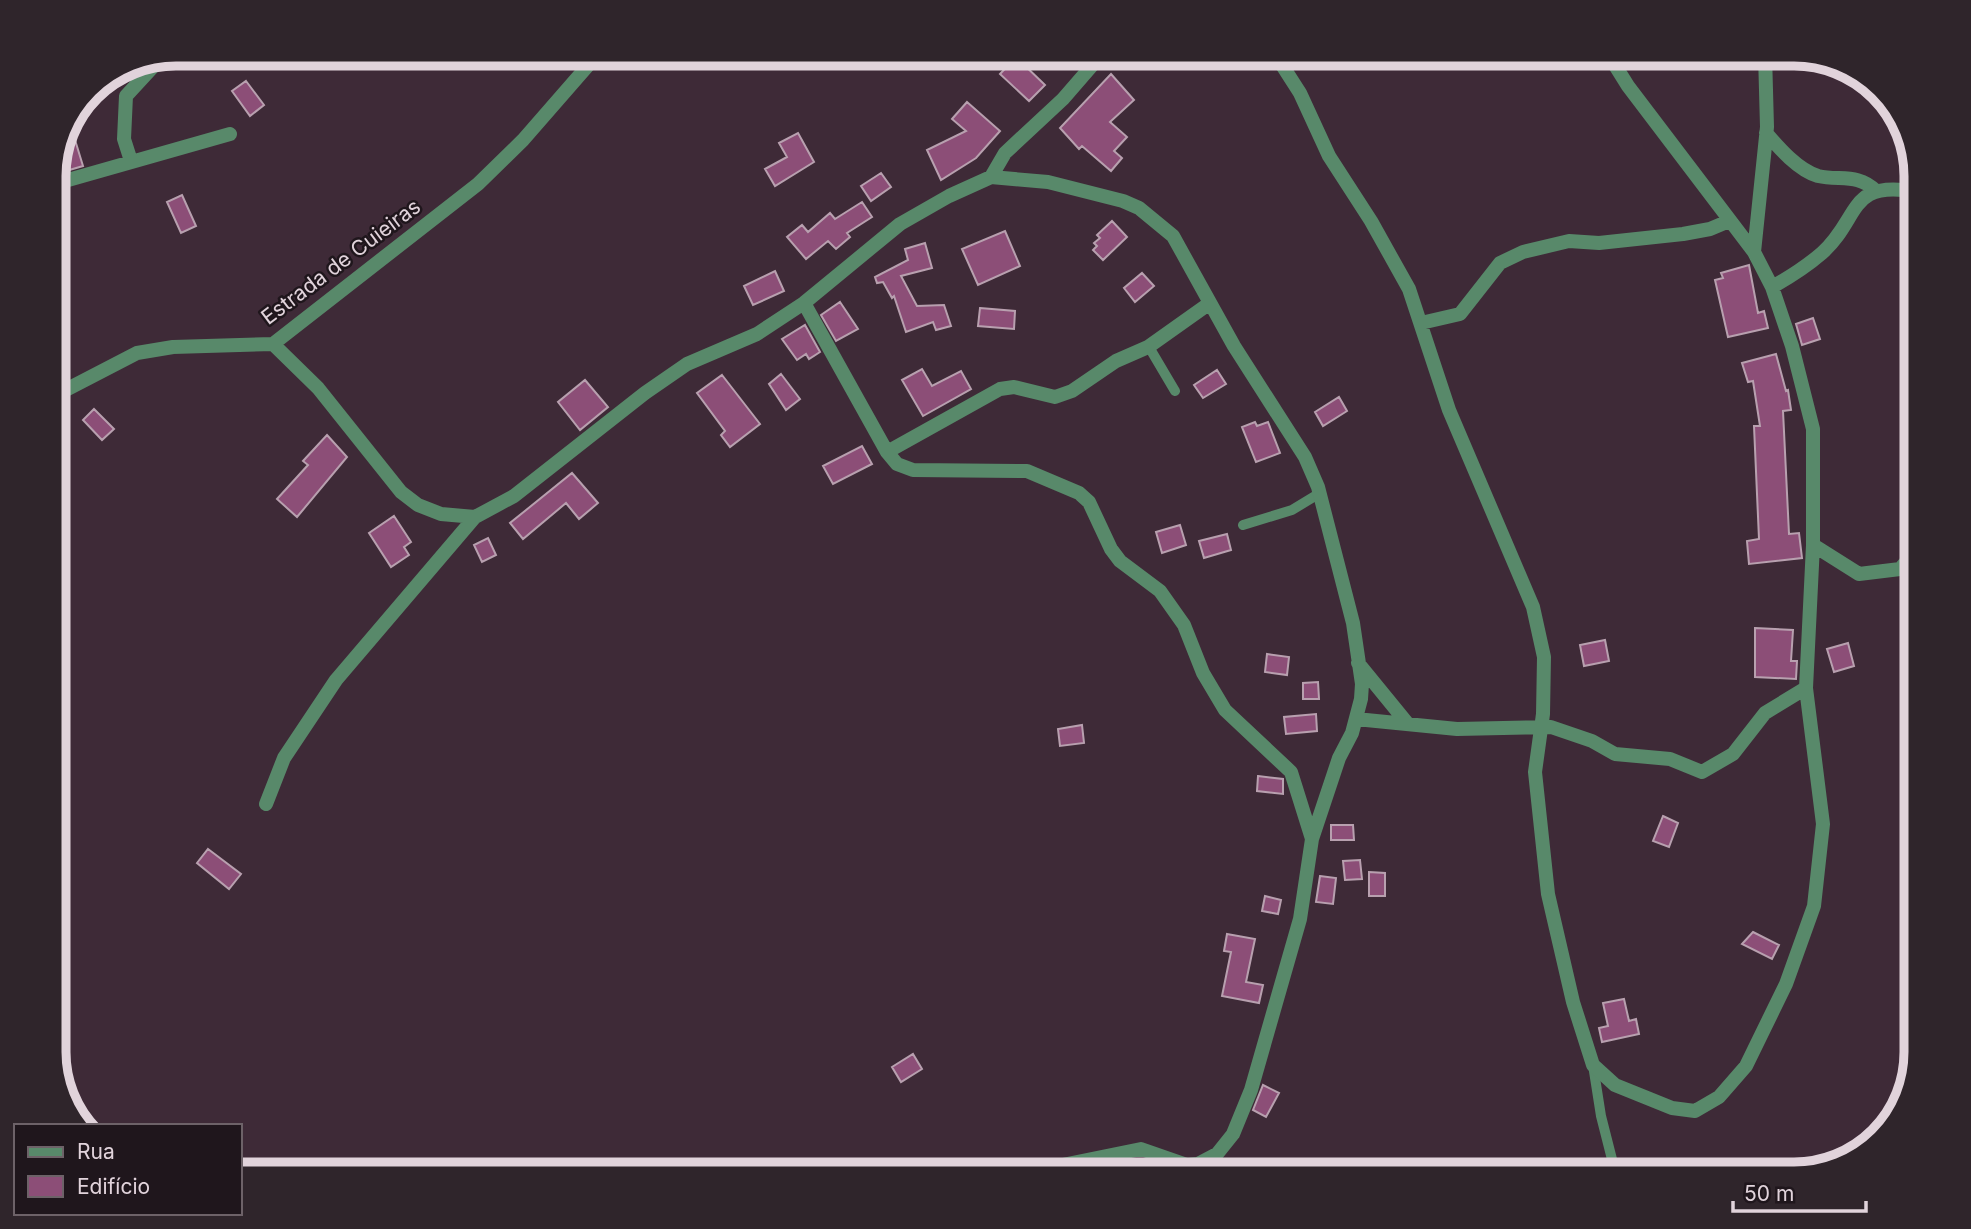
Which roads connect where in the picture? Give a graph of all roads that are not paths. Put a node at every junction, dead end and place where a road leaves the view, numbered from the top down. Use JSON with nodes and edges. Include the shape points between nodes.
{"nodes":[{"id":1,"x":588,"y":66,"type":"edge"},
{"id":2,"x":1092,"y":66,"type":"edge"},
{"id":3,"x":1283,"y":66,"type":"edge"},
{"id":4,"x":1616,"y":66,"type":"edge"},
{"id":5,"x":1765,"y":66,"type":"edge"},
{"id":6,"x":150,"y":70,"type":"edge"},
{"id":7,"x":1766,"y":133,"type":"junction"},
{"id":8,"x":230,"y":134,"type":"dead end"},
{"id":9,"x":131,"y":161,"type":"junction"},
{"id":10,"x":991,"y":177,"type":"junction"},
{"id":11,"x":67,"y":180,"type":"edge"},
{"id":12,"x":1904,"y":190,"type":"edge"},
{"id":13,"x":1876,"y":191,"type":"junction"},
{"id":14,"x":1730,"y":221,"type":"junction"},
{"id":15,"x":1754,"y":252,"type":"junction"},
{"id":16,"x":1772,"y":287,"type":"junction"},
{"id":17,"x":804,"y":303,"type":"junction"},
{"id":18,"x":1210,"y":303,"type":"junction"},
{"id":19,"x":1421,"y":323,"type":"junction"},
{"id":20,"x":273,"y":344,"type":"junction"},
{"id":21,"x":1149,"y":347,"type":"junction"},
{"id":22,"x":67,"y":389,"type":"edge"},
{"id":23,"x":1175,"y":391,"type":"dead end"},
{"id":24,"x":887,"y":452,"type":"junction"},
{"id":25,"x":1320,"y":493,"type":"junction"},
{"id":26,"x":475,"y":517,"type":"junction"},
{"id":27,"x":1243,"y":525,"type":"dead end"},
{"id":28,"x":1812,"y":545,"type":"junction"},
{"id":29,"x":1904,"y":564,"type":"edge"},
{"id":30,"x":1358,"y":663,"type":"junction"},
{"id":31,"x":1806,"y":688,"type":"junction"},
{"id":32,"x":1356,"y":719,"type":"junction"},
{"id":33,"x":1407,"y":723,"type":"junction"},
{"id":34,"x":1541,"y":727,"type":"junction"},
{"id":35,"x":266,"y":804,"type":"dead end"},
{"id":36,"x":1312,"y":839,"type":"junction"},
{"id":37,"x":1593,"y":1065,"type":"junction"},
{"id":38,"x":1077,"y":1162,"type":"edge"},
{"id":39,"x":1178,"y":1162,"type":"edge"},
{"id":40,"x":1202,"y":1162,"type":"edge"},
{"id":41,"x":1613,"y":1162,"type":"edge"}],
"edges":[{"from":1,"to":20,"type":"street","name":"Estrada de Cuieiras","via":[[523,141],[478,184]]},
{"from":2,"to":10,"type":"street","via":[[1004,153]]},
{"from":3,"to":19,"type":"street","via":[[1329,156],[1393,257]]},
{"from":4,"to":14,"type":"street"},
{"from":5,"to":7,"type":"street"},
{"from":6,"to":9,"type":"street","via":[[126,96],[124,139]]},
{"from":7,"to":13,"type":"street","via":[[1817,176],[1857,178]]},
{"from":7,"to":15,"type":"street"},
{"from":8,"to":9,"type":"street"},
{"from":9,"to":11,"type":"street"},
{"from":10,"to":17,"type":"street","via":[[900,223]]},
{"from":10,"to":18,"type":"street","via":[[1048,182],[1139,208],[1173,236]]},
{"from":12,"to":13,"type":"street"},
{"from":13,"to":16,"type":"street","via":[[1859,203],[1824,251]]},
{"from":14,"to":15,"type":"street"},
{"from":14,"to":19,"type":"street","via":[[1683,234],[1599,243],[1569,241],[1523,252],[1500,263],[1460,314]]},
{"from":15,"to":16,"type":"street"},
{"from":16,"to":28,"type":"street","via":[[1793,346],[1812,429]]},
{"from":17,"to":24,"type":"street"},
{"from":17,"to":26,"type":"street","via":[[757,334],[687,364],[514,496]]},
{"from":18,"to":21,"type":"street"},
{"from":18,"to":25,"type":"street","via":[[1305,457]]},
{"from":19,"to":34,"type":"street","via":[[1449,410],[1533,607],[1544,657]]},
{"from":20,"to":22,"type":"street","name":"Estrada de Cuieiras","via":[[173,347],[137,353]]},
{"from":20,"to":26,"type":"street","via":[[318,388],[401,492],[441,514]]},
{"from":21,"to":23,"type":"lane"},
{"from":21,"to":24,"type":"street","via":[[1055,397],[1014,387],[1000,389]]},
{"from":24,"to":36,"type":"street","via":[[897,464],[913,470],[1027,471],[1079,493],[1089,502],[1120,561],[1160,591],[1184,625],[1203,673],[1225,710],[1290,772]]},
{"from":25,"to":27,"type":"lane","via":[[1292,510]]},
{"from":25,"to":30,"type":"street","via":[[1353,623]]},
{"from":26,"to":35,"type":"street","via":[[336,680],[284,758]]},
{"from":28,"to":29,"type":"street","via":[[1859,574],[1900,569]]},
{"from":28,"to":31,"type":"street"},
{"from":30,"to":32,"type":"street","via":[[1362,684]]},
{"from":30,"to":33,"type":"street"},
{"from":31,"to":34,"type":"street","via":[[1765,713],[1733,754],[1702,772],[1670,759],[1615,754],[1566,731]]},
{"from":31,"to":37,"type":"street","via":[[1823,824],[1814,906],[1786,984],[1746,1066],[1719,1097],[1695,1111],[1682,1111],[1615,1085]]},
{"from":32,"to":33,"type":"street"},
{"from":32,"to":36,"type":"street"},
{"from":33,"to":34,"type":"street","via":[[1484,730]]},
{"from":34,"to":37,"type":"street","via":[[1535,772],[1548,894]]},
{"from":36,"to":40,"type":"street","via":[[1300,919],[1251,1090],[1233,1134],[1217,1154]]},
{"from":37,"to":41,"type":"lane"},
{"from":38,"to":39,"type":"street","via":[[1141,1149]]}]}
